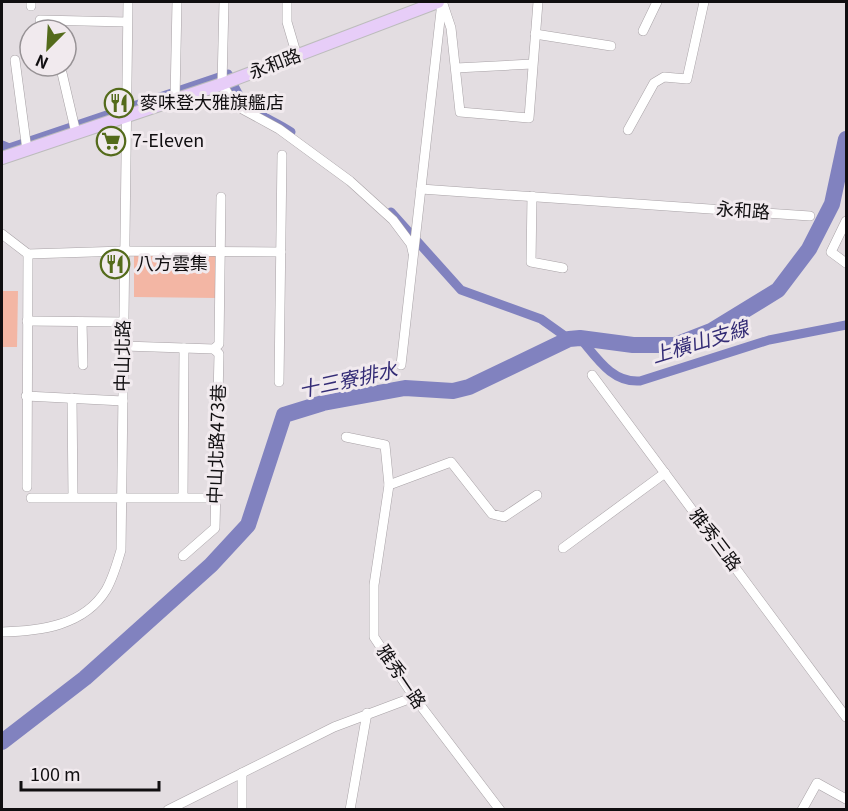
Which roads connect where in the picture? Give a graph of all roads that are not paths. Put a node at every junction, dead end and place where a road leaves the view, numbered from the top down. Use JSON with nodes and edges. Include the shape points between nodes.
{"nodes":[{"id":1,"x":128,"y":2,"type":"edge"},
{"id":2,"x":177,"y":2,"type":"edge"},
{"id":3,"x":224,"y":2,"type":"edge"},
{"id":4,"x":288,"y":2,"type":"edge"},
{"id":5,"x":441,"y":2,"type":"edge"},
{"id":6,"x":538,"y":2,"type":"edge"},
{"id":7,"x":657,"y":2,"type":"edge"},
{"id":8,"x":704,"y":2,"type":"edge"},
{"id":9,"x":78,"y":21,"type":"edge"},
{"id":10,"x":127,"y":22,"type":"junction"},
{"id":11,"x":643,"y":31,"type":"dead end"},
{"id":12,"x":535,"y":34,"type":"junction"},
{"id":13,"x":611,"y":46,"type":"dead end"},
{"id":14,"x":297,"y":56,"type":"junction"},
{"id":15,"x":15,"y":60,"type":"dead end"},
{"id":16,"x":532,"y":64,"type":"junction"},
{"id":17,"x":456,"y":69,"type":"junction"},
{"id":18,"x":63,"y":78,"type":"edge"},
{"id":19,"x":222,"y":84,"type":"junction"},
{"id":20,"x":175,"y":99,"type":"junction"},
{"id":21,"x":126,"y":116,"type":"junction"},
{"id":22,"x":628,"y":130,"type":"dead end"},
{"id":23,"x":76,"y":133,"type":"junction"},
{"id":24,"x":27,"y":149,"type":"junction"},
{"id":25,"x":282,"y":155,"type":"dead end"},
{"id":26,"x":2,"y":158,"type":"edge"},
{"id":27,"x":421,"y":189,"type":"junction"},
{"id":28,"x":532,"y":196,"type":"junction"},
{"id":29,"x":220,"y":197,"type":"dead end"},
{"id":30,"x":810,"y":216,"type":"dead end"},
{"id":31,"x":846,"y":220,"type":"edge"},
{"id":32,"x":2,"y":234,"type":"edge"},
{"id":33,"x":124,"y":251,"type":"junction"},
{"id":34,"x":281,"y":252,"type":"junction"},
{"id":35,"x":220,"y":253,"type":"junction"},
{"id":36,"x":28,"y":254,"type":"junction"},
{"id":37,"x":414,"y":255,"type":"junction"},
{"id":38,"x":846,"y":263,"type":"edge"},
{"id":39,"x":563,"y":268,"type":"dead end"},
{"id":40,"x":27,"y":321,"type":"junction"},
{"id":41,"x":82,"y":321,"type":"junction"},
{"id":42,"x":123,"y":322,"type":"junction"},
{"id":43,"x":124,"y":346,"type":"junction"},
{"id":44,"x":184,"y":348,"type":"junction"},
{"id":45,"x":214,"y":349,"type":"junction"},
{"id":46,"x":83,"y":365,"type":"dead end"},
{"id":47,"x":401,"y":365,"type":"dead end"},
{"id":48,"x":592,"y":375,"type":"dead end"},
{"id":49,"x":279,"y":382,"type":"dead end"},
{"id":50,"x":26,"y":396,"type":"junction"},
{"id":51,"x":72,"y":398,"type":"junction"},
{"id":52,"x":123,"y":401,"type":"junction"},
{"id":53,"x":346,"y":437,"type":"dead end"},
{"id":54,"x":665,"y":473,"type":"junction"},
{"id":55,"x":389,"y":485,"type":"junction"},
{"id":56,"x":27,"y":487,"type":"dead end"},
{"id":57,"x":537,"y":495,"type":"dead end"},
{"id":58,"x":122,"y":496,"type":"junction"},
{"id":59,"x":73,"y":497,"type":"junction"},
{"id":60,"x":183,"y":497,"type":"junction"},
{"id":61,"x":30,"y":498,"type":"dead end"},
{"id":62,"x":215,"y":498,"type":"junction"},
{"id":63,"x":563,"y":548,"type":"dead end"},
{"id":64,"x":183,"y":556,"type":"dead end"},
{"id":65,"x":2,"y":632,"type":"edge"},
{"id":66,"x":414,"y":697,"type":"junction"},
{"id":67,"x":842,"y":703,"type":"edge"},
{"id":68,"x":367,"y":713,"type":"junction"},
{"id":69,"x":846,"y":717,"type":"edge"},
{"id":70,"x":242,"y":772,"type":"junction"},
{"id":71,"x":846,"y":799,"type":"edge"},
{"id":72,"x":168,"y":810,"type":"edge"},
{"id":73,"x":242,"y":810,"type":"edge"},
{"id":74,"x":350,"y":810,"type":"edge"},
{"id":75,"x":500,"y":810,"type":"edge"},
{"id":76,"x":802,"y":810,"type":"edge"}],
"edges":[{"from":1,"to":10,"type":"street","name":"中山北路"},
{"from":2,"to":20,"type":"street"},
{"from":3,"to":19,"type":"street"},
{"from":4,"to":14,"type":"street","via":[[287,22]]},
{"from":5,"to":14,"type":"main road","name":"永和路"},
{"from":5,"to":17,"type":"street","via":[[451,28]]},
{"from":5,"to":27,"type":"street"},
{"from":6,"to":12,"type":"street"},
{"from":7,"to":11,"type":"street"},
{"from":8,"to":22,"type":"street","via":[[687,79],[664,77],[654,83]]},
{"from":9,"to":10,"type":"street"},
{"from":10,"to":21,"type":"street","name":"中山北路"},
{"from":12,"to":13,"type":"street"},
{"from":12,"to":16,"type":"street"},
{"from":14,"to":19,"type":"main road","name":"永和路"},
{"from":15,"to":24,"type":"street"},
{"from":16,"to":17,"type":"street"},
{"from":16,"to":17,"type":"street","via":[[529,118],[460,112]]},
{"from":18,"to":23,"type":"street"},
{"from":19,"to":20,"type":"main road","name":"永和路"},
{"from":19,"to":37,"type":"street","via":[[234,105],[279,129],[393,219]]},
{"from":20,"to":21,"type":"main road","name":"永和路"},
{"from":21,"to":23,"type":"main road","name":"永和路"},
{"from":21,"to":33,"type":"street","name":"中山北路"},
{"from":23,"to":24,"type":"main road","name":"永和路"},
{"from":24,"to":26,"type":"main road","name":"永和路"},
{"from":25,"to":34,"type":"street"},
{"from":27,"to":28,"type":"street","name":"永和路"},
{"from":27,"to":37,"type":"street"},
{"from":28,"to":30,"type":"street","name":"永和路"},
{"from":28,"to":39,"type":"street","via":[[531,262]]},
{"from":29,"to":35,"type":"street","name":"中山北路473巷"},
{"from":31,"to":38,"type":"street","via":[[831,252]]},
{"from":32,"to":36,"type":"street"},
{"from":33,"to":35,"type":"street"},
{"from":33,"to":36,"type":"street"},
{"from":33,"to":42,"type":"street","name":"中山北路"},
{"from":34,"to":35,"type":"street"},
{"from":34,"to":49,"type":"street"},
{"from":35,"to":45,"type":"street","name":"中山北路473巷","via":[[219,344]]},
{"from":36,"to":40,"type":"street"},
{"from":37,"to":47,"type":"street"},
{"from":40,"to":41,"type":"street"},
{"from":40,"to":50,"type":"street"},
{"from":41,"to":42,"type":"street"},
{"from":41,"to":46,"type":"street"},
{"from":42,"to":43,"type":"street","name":"中山北路"},
{"from":43,"to":44,"type":"street"},
{"from":43,"to":52,"type":"street","name":"中山北路"},
{"from":44,"to":45,"type":"street"},
{"from":44,"to":60,"type":"street","name":"中山北路473巷"},
{"from":45,"to":62,"type":"street","name":"中山北路473巷","via":[[219,354]]},
{"from":48,"to":54,"type":"street","name":"雅秀三路"},
{"from":50,"to":51,"type":"street"},
{"from":50,"to":56,"type":"street"},
{"from":51,"to":52,"type":"street"},
{"from":51,"to":59,"type":"street"},
{"from":52,"to":58,"type":"street","name":"中山北路"},
{"from":53,"to":55,"type":"street","name":"雅秀一路","via":[[385,445]]},
{"from":54,"to":63,"type":"street"},
{"from":54,"to":67,"type":"street","name":"雅秀三路"},
{"from":55,"to":57,"type":"street","via":[[451,462],[492,514],[504,517]]},
{"from":55,"to":66,"type":"street","name":"雅秀一路","via":[[374,585],[374,637]]},
{"from":58,"to":59,"type":"street"},
{"from":58,"to":60,"type":"street"},
{"from":58,"to":65,"type":"street","name":"中山北路","via":[[121,550],[105,591],[89,609],[67,623],[30,632]]},
{"from":59,"to":61,"type":"street"},
{"from":60,"to":62,"type":"street"},
{"from":62,"to":64,"type":"street","name":"中山北路473巷","via":[[215,528]]},
{"from":66,"to":68,"type":"street"},
{"from":66,"to":75,"type":"street","name":"雅秀一路"},
{"from":67,"to":69,"type":"street","name":"雅秀三路"},
{"from":68,"to":70,"type":"street"},
{"from":68,"to":74,"type":"street"},
{"from":70,"to":72,"type":"street"},
{"from":70,"to":73,"type":"street"},
{"from":71,"to":76,"type":"street","via":[[817,783]]}]}
